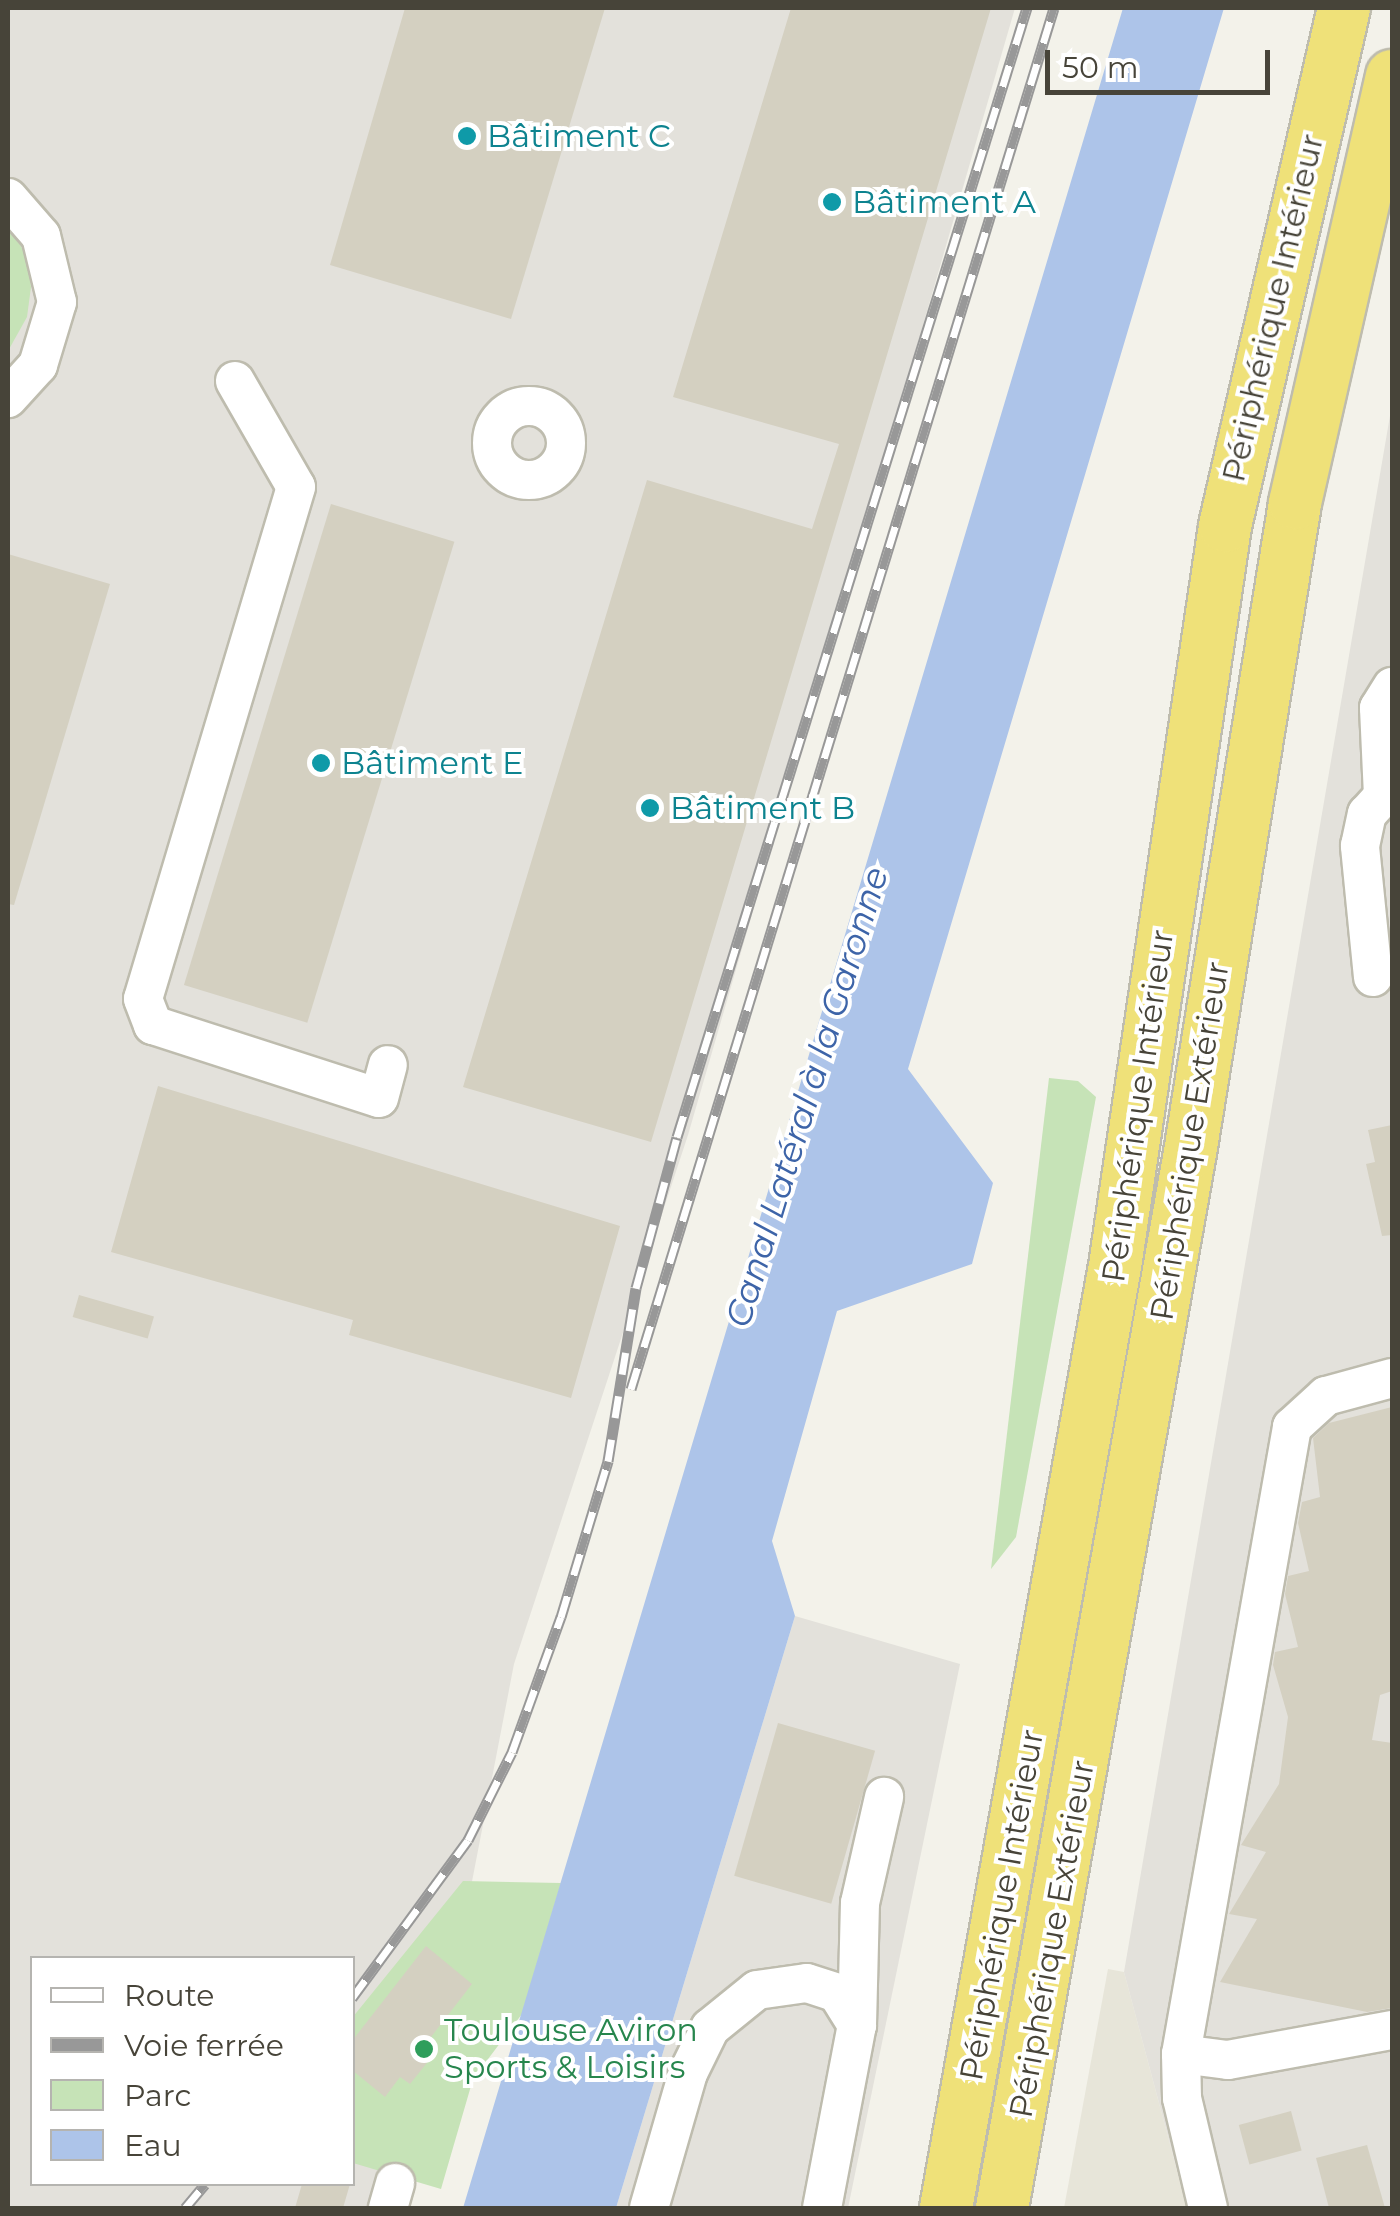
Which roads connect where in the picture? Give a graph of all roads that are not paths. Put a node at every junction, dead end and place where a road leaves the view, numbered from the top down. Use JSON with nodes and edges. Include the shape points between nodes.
{"nodes":[{"id":1,"x":1344,"y":8,"type":"edge"},
{"id":2,"x":1392,"y":76,"type":"edge"},
{"id":3,"x":8,"y":198,"type":"edge"},
{"id":4,"x":236,"y":381,"type":"dead end"},
{"id":5,"x":8,"y":398,"type":"edge"},
{"id":6,"x":1392,"y":687,"type":"edge"},
{"id":7,"x":1373,"y":978,"type":"dead end"},
{"id":8,"x":388,"y":1065,"type":"dead end"},
{"id":9,"x":1392,"y":1378,"type":"edge"},
{"id":10,"x":884,"y":1798,"type":"dead end"},
{"id":11,"x":857,"y":2025,"type":"junction"},
{"id":12,"x":1392,"y":2030,"type":"edge"},
{"id":13,"x":1181,"y":2054,"type":"junction"},
{"id":14,"x":649,"y":2208,"type":"edge"},
{"id":15,"x":822,"y":2208,"type":"edge"},
{"id":16,"x":946,"y":2208,"type":"edge"},
{"id":17,"x":1002,"y":2208,"type":"edge"},
{"id":18,"x":1208,"y":2208,"type":"edge"}],
"edges":[{"from":1,"to":16,"type":"highway","name":"Périphérique Intérieur","via":[[1226,526],[1106,1325]]},
{"from":2,"to":17,"type":"highway","name":"Périphérique Extérieur","via":[[1295,503],[1163,1310]]},
{"from":3,"to":5,"type":"street","via":[[41,236],[57,302],[38,365]]},
{"from":4,"to":8,"type":"street","via":[[296,487],[143,999],[153,1025],[378,1098]]},
{"from":6,"to":7,"type":"street","via":[[1379,708],[1383,796],[1367,814],[1360,846]]},
{"from":9,"to":13,"type":"street","via":[[1326,1396],[1292,1427]]},
{"from":10,"to":11,"type":"street","via":[[860,1903]]},
{"from":11,"to":14,"type":"street","via":[[837,1993],[807,1983],[757,1990],[710,2028],[688,2074]]},
{"from":11,"to":15,"type":"street"},
{"from":12,"to":13,"type":"street","via":[[1228,2060]]},
{"from":13,"to":18,"type":"street","via":[[1182,2098]]}]}
